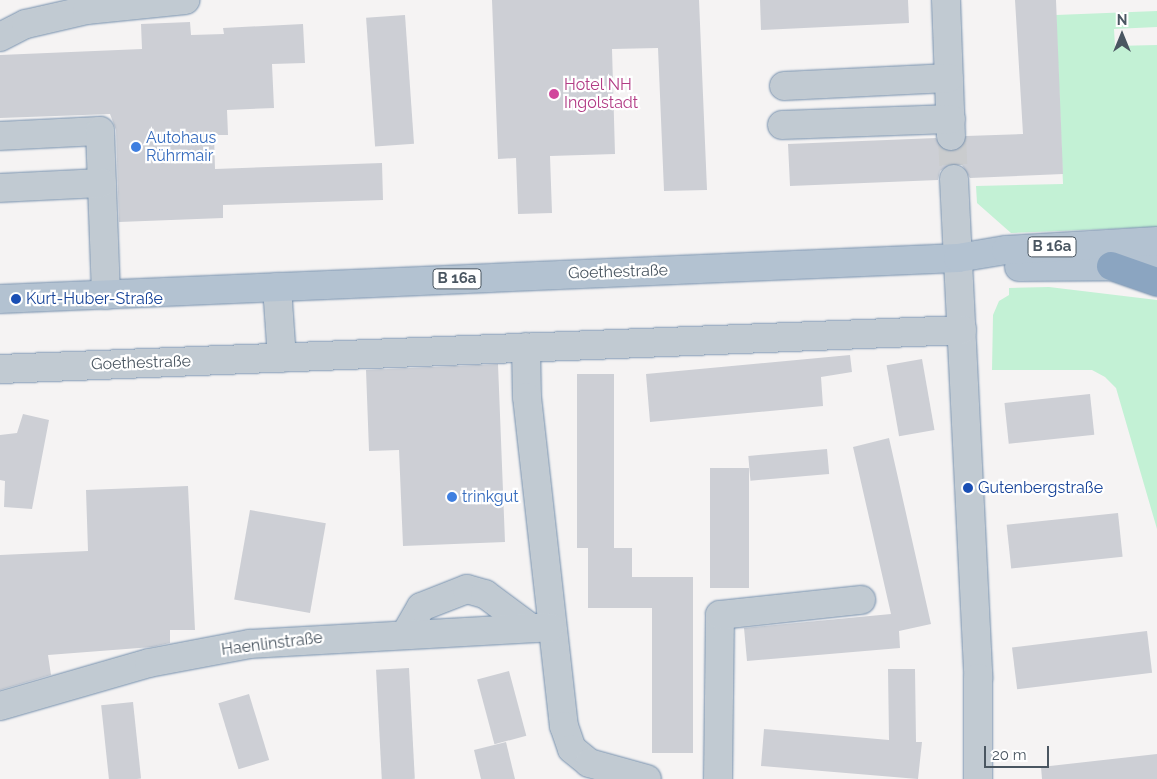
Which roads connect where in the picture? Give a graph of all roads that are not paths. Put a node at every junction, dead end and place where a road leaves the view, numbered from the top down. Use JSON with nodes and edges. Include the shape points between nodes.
{"nodes":[{"id":1,"x":185,"y":0,"type":"edge"},
{"id":2,"x":946,"y":0,"type":"edge"},
{"id":3,"x":0,"y":37,"type":"edge"},
{"id":4,"x":949,"y":78,"type":"junction"},
{"id":5,"x":784,"y":86,"type":"dead end"},
{"id":6,"x":782,"y":125,"type":"dead end"},
{"id":7,"x":0,"y":136,"type":"edge"},
{"id":8,"x":954,"y":179,"type":"tunnel mouth"},
{"id":9,"x":102,"y":183,"type":"junction"},
{"id":10,"x":0,"y":188,"type":"edge"},
{"id":11,"x":1157,"y":241,"type":"edge"},
{"id":12,"x":958,"y":258,"type":"junction"},
{"id":13,"x":1111,"y":266,"type":"junction"},
{"id":14,"x":1157,"y":266,"type":"edge"},
{"id":15,"x":1157,"y":282,"type":"edge"},
{"id":16,"x":277,"y":287,"type":"junction"},
{"id":17,"x":106,"y":295,"type":"junction"},
{"id":18,"x":2,"y":296,"type":"edge"},
{"id":19,"x":962,"y":330,"type":"junction"},
{"id":20,"x":526,"y":347,"type":"junction"},
{"id":21,"x":282,"y":358,"type":"junction"},
{"id":22,"x":0,"y":369,"type":"edge"},
{"id":23,"x":861,"y":600,"type":"dead end"},
{"id":24,"x":541,"y":628,"type":"junction"},
{"id":25,"x":406,"y":633,"type":"junction"},
{"id":26,"x":0,"y":706,"type":"edge"},
{"id":27,"x":647,"y":779,"type":"edge"},
{"id":28,"x":718,"y":779,"type":"edge"},
{"id":29,"x":978,"y":779,"type":"edge"}],
"edges":[{"from":1,"to":3,"type":"street","via":[[87,10],[26,24]]},
{"from":2,"to":4,"type":"street"},
{"from":4,"to":5,"type":"street"},
{"from":4,"to":6,"type":"street","via":[[951,128]]},
{"from":7,"to":9,"type":"street","via":[[100,131]]},
{"from":8,"to":12,"type":"street"},
{"from":9,"to":10,"type":"street"},
{"from":9,"to":17,"type":"street"},
{"from":11,"to":12,"type":"main road","number":"B 16a","via":[[1006,250]]},
{"from":12,"to":13,"type":"main road","number":"B 16a","via":[[1001,267]]},
{"from":12,"to":16,"type":"main road","name":"Goethestraße","number":"B 16a"},
{"from":12,"to":19,"type":"street"},
{"from":13,"to":14,"type":"main road","number":"B 16a"},
{"from":13,"to":15,"type":"highway"},
{"from":16,"to":17,"type":"main road","name":"Goethestraße","number":"B 16a"},
{"from":16,"to":21,"type":"street"},
{"from":17,"to":18,"type":"main road","name":"Goethestraße","number":"B 16a"},
{"from":19,"to":20,"type":"street","name":"Goethestraße"},
{"from":19,"to":29,"type":"street","via":[[978,678]]},
{"from":20,"to":21,"type":"street","name":"Goethestraße"},
{"from":20,"to":24,"type":"street"},
{"from":21,"to":22,"type":"street","name":"Goethestraße"},
{"from":23,"to":28,"type":"street","via":[[720,614]]},
{"from":24,"to":25,"type":"street","name":"Haenlinstraße"},
{"from":24,"to":25,"type":"street","via":[[485,594],[466,589],[421,607]]},
{"from":24,"to":27,"type":"street","via":[[572,749],[589,763]]},
{"from":25,"to":26,"type":"street","name":"Haenlinstraße","via":[[250,644],[149,663]]}]}
